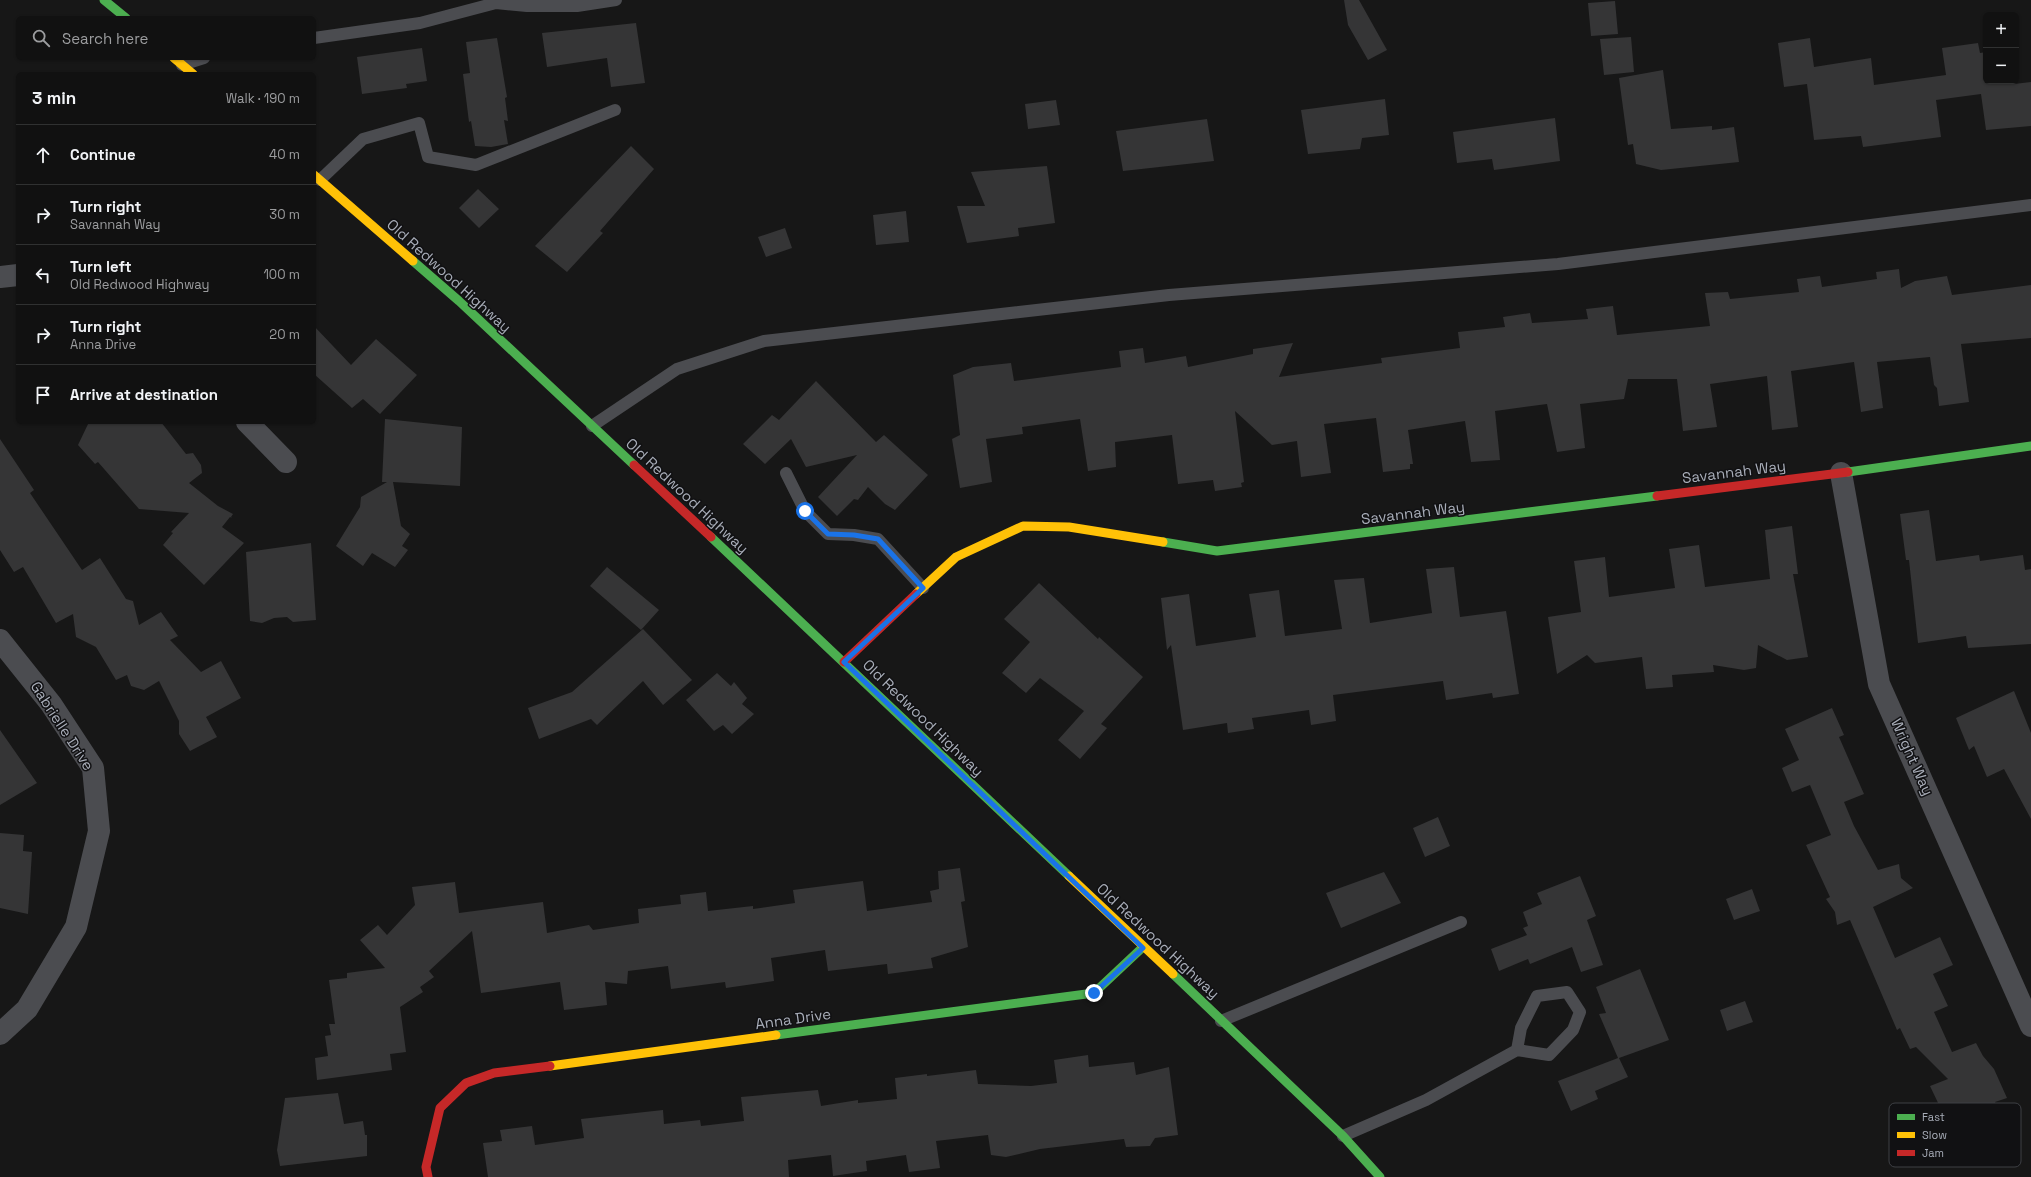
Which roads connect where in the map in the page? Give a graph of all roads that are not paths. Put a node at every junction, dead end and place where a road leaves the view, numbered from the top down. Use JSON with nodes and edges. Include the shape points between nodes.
{"nodes":[{"id":1,"x":104,"y":0,"type":"edge"},
{"id":2,"x":616,"y":0,"type":"edge"},
{"id":3,"x":496,"y":2,"type":"edge"},
{"id":4,"x":124,"y":16,"type":"edge"},
{"id":5,"x":316,"y":38,"type":"edge"},
{"id":6,"x":191,"y":60,"type":"edge"},
{"id":7,"x":178,"y":62,"type":"edge"},
{"id":8,"x":190,"y":72,"type":"edge"},
{"id":9,"x":615,"y":110,"type":"dead end"},
{"id":10,"x":317,"y":178,"type":"edge"},
{"id":11,"x":2031,"y":205,"type":"edge"},
{"id":12,"x":16,"y":275,"type":"edge"},
{"id":13,"x":0,"y":277,"type":"edge"},
{"id":14,"x":249,"y":424,"type":"edge"},
{"id":15,"x":592,"y":426,"type":"junction"},
{"id":16,"x":2031,"y":446,"type":"edge"},
{"id":17,"x":286,"y":462,"type":"dead end"},
{"id":18,"x":1841,"y":473,"type":"junction"},
{"id":19,"x":786,"y":474,"type":"dead end"},
{"id":20,"x":923,"y":588,"type":"junction"},
{"id":21,"x":0,"y":640,"type":"edge"},
{"id":22,"x":844,"y":662,"type":"junction"},
{"id":23,"x":1461,"y":922,"type":"dead end"},
{"id":24,"x":1143,"y":948,"type":"junction"},
{"id":25,"x":2024,"y":989,"type":"edge"},
{"id":26,"x":1221,"y":1020,"type":"junction"},
{"id":27,"x":2031,"y":1026,"type":"edge"},
{"id":28,"x":0,"y":1034,"type":"edge"},
{"id":29,"x":1517,"y":1050,"type":"junction"},
{"id":30,"x":1343,"y":1136,"type":"junction"},
{"id":31,"x":428,"y":1177,"type":"edge"},
{"id":32,"x":1380,"y":1177,"type":"edge"}],
"edges":[{"from":1,"to":4,"type":"street"},
{"from":2,"to":3,"type":"lane","via":[[577,6],[527,6]]},
{"from":3,"to":5,"type":"lane","via":[[420,23]]},
{"from":6,"to":7,"type":"lane"},
{"from":7,"to":8,"type":"street"},
{"from":9,"to":10,"type":"lane","via":[[476,165],[428,158],[419,123],[363,139]]},
{"from":10,"to":15,"type":"street","name":"Old Redwood Highway","via":[[459,302]]},
{"from":11,"to":15,"type":"lane","via":[[1558,264],[1169,295],[764,341],[677,369]]},
{"from":12,"to":13,"type":"street"},
{"from":14,"to":17,"type":"street"},
{"from":15,"to":22,"type":"street","name":"Old Redwood Highway"},
{"from":16,"to":18,"type":"street","name":"Savannah Way"},
{"from":18,"to":20,"type":"street","name":"Savannah Way","via":[[1217,551],[1069,527],[1023,526],[956,558]]},
{"from":18,"to":25,"type":"street","name":"Wright Way","via":[[1879,684]]},
{"from":19,"to":20,"type":"lane","via":[[805,511],[828,534],[878,539]]},
{"from":20,"to":22,"type":"street","name":"Savannah Way"},
{"from":21,"to":28,"type":"street","name":"Gabrielle Drive","via":[[51,704],[93,768],[99,831],[76,927],[27,1009]]},
{"from":22,"to":24,"type":"street","name":"Old Redwood Highway"},
{"from":23,"to":26,"type":"lane"},
{"from":24,"to":26,"type":"street","name":"Old Redwood Highway"},
{"from":24,"to":31,"type":"street","name":"Anna Drive","via":[[1094,993],[494,1073],[466,1083],[440,1108],[426,1167]]},
{"from":25,"to":27,"type":"street","name":"Wright Way"},
{"from":26,"to":30,"type":"street","name":"Old Redwood Highway"},
{"from":29,"to":29,"type":"lane","via":[[1521,1028],[1537,996],[1567,992],[1580,1012],[1573,1030],[1549,1055]]},
{"from":29,"to":30,"type":"lane","via":[[1426,1100]]},
{"from":30,"to":32,"type":"street","name":"Old Redwood Highway"}]}
